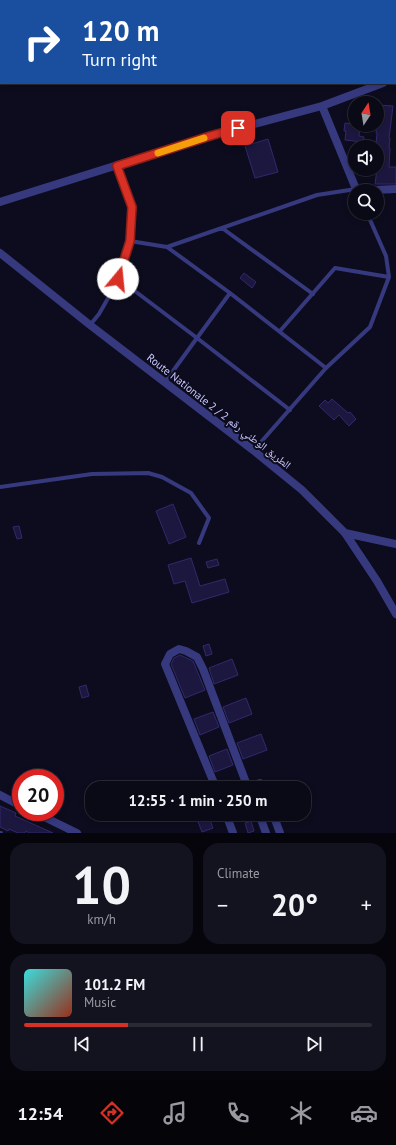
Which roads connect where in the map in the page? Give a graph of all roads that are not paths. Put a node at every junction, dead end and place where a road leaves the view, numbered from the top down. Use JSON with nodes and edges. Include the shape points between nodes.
{"nodes":[{"id":1,"x":380,"y":84,"type":"edge"},
{"id":2,"x":322,"y":106,"type":"junction"},
{"id":3,"x":117,"y":166,"type":"junction"},
{"id":4,"x":354,"y":184,"type":"edge"},
{"id":5,"x":396,"y":189,"type":"edge"},
{"id":6,"x":384,"y":190,"type":"edge"},
{"id":7,"x":348,"y":191,"type":"edge"},
{"id":8,"x":0,"y":202,"type":"edge"},
{"id":9,"x":370,"y":220,"type":"edge"},
{"id":10,"x":222,"y":228,"type":"junction"},
{"id":11,"x":130,"y":241,"type":"junction"},
{"id":12,"x":167,"y":247,"type":"junction"},
{"id":13,"x":0,"y":253,"type":"edge"},
{"id":14,"x":389,"y":277,"type":"junction"},
{"id":15,"x":118,"y":279,"type":"junction"},
{"id":16,"x":230,"y":293,"type":"junction"},
{"id":17,"x":313,"y":294,"type":"junction"},
{"id":18,"x":90,"y":325,"type":"junction"},
{"id":19,"x":280,"y":331,"type":"junction"},
{"id":20,"x":197,"y":338,"type":"junction"},
{"id":21,"x":326,"y":368,"type":"junction"},
{"id":22,"x":165,"y":382,"type":"junction"},
{"id":23,"x":290,"y":410,"type":"junction"},
{"id":24,"x":254,"y":450,"type":"junction"},
{"id":25,"x":0,"y":487,"type":"edge"},
{"id":26,"x":345,"y":533,"type":"junction"},
{"id":27,"x":199,"y":543,"type":"dead end"},
{"id":28,"x":396,"y":544,"type":"edge"},
{"id":29,"x":396,"y":614,"type":"edge"},
{"id":30,"x":213,"y":781,"type":"edge"},
{"id":31,"x":243,"y":781,"type":"edge"},
{"id":32,"x":0,"y":795,"type":"edge"},
{"id":33,"x":12,"y":801,"type":"edge"},
{"id":34,"x":52,"y":821,"type":"edge"},
{"id":35,"x":229,"y":821,"type":"edge"},
{"id":36,"x":262,"y":821,"type":"edge"},
{"id":37,"x":276,"y":821,"type":"edge"},
{"id":38,"x":77,"y":833,"type":"edge"},
{"id":39,"x":233,"y":833,"type":"edge"},
{"id":40,"x":266,"y":833,"type":"edge"},
{"id":41,"x":280,"y":833,"type":"edge"}],
"edges":[{"from":1,"to":2,"type":"street"},
{"from":2,"to":3,"type":"street","via":[[210,136]]},
{"from":2,"to":4,"type":"street"},
{"from":3,"to":8,"type":"street"},
{"from":3,"to":11,"type":"lane","via":[[132,207]]},
{"from":5,"to":6,"type":"street"},
{"from":7,"to":10,"type":"lane","via":[[317,195]]},
{"from":9,"to":14,"type":"lane","via":[[386,256]]},
{"from":10,"to":12,"type":"lane"},
{"from":10,"to":17,"type":"lane"},
{"from":11,"to":12,"type":"lane"},
{"from":11,"to":15,"type":"lane"},
{"from":12,"to":16,"type":"lane"},
{"from":13,"to":18,"type":"street","name":"Route Nationale 2 / الطريق الوطني رقم 2"},
{"from":14,"to":17,"type":"lane","via":[[335,268]]},
{"from":14,"to":21,"type":"lane","via":[[370,326]]},
{"from":15,"to":18,"type":"lane"},
{"from":15,"to":20,"type":"lane"},
{"from":16,"to":19,"type":"lane"},
{"from":16,"to":20,"type":"lane"},
{"from":17,"to":19,"type":"lane"},
{"from":18,"to":22,"type":"street","name":"Route Nationale 2 / الطريق الوطني رقم 2"},
{"from":19,"to":21,"type":"lane"},
{"from":20,"to":22,"type":"lane"},
{"from":20,"to":23,"type":"lane"},
{"from":21,"to":23,"type":"lane"},
{"from":22,"to":24,"type":"street","name":"Route Nationale 2 / الطريق الوطني رقم 2"},
{"from":23,"to":24,"type":"lane"},
{"from":24,"to":26,"type":"street","name":"Route Nationale 2 / الطريق الوطني رقم 2","via":[[302,490]]},
{"from":25,"to":27,"type":"lane","via":[[92,474],[148,473],[162,477],[191,493],[209,518]]},
{"from":26,"to":28,"type":"street"},
{"from":26,"to":29,"type":"street","name":"Route Nationale 2 / الطريق الوطني رقم 2"},
{"from":30,"to":31,"type":"street","via":[[165,664],[170,654],[178,649],[197,657],[203,669]]},
{"from":32,"to":33,"type":"street"},
{"from":34,"to":38,"type":"street"},
{"from":35,"to":39,"type":"street"},
{"from":36,"to":40,"type":"street"},
{"from":37,"to":41,"type":"street"}]}
